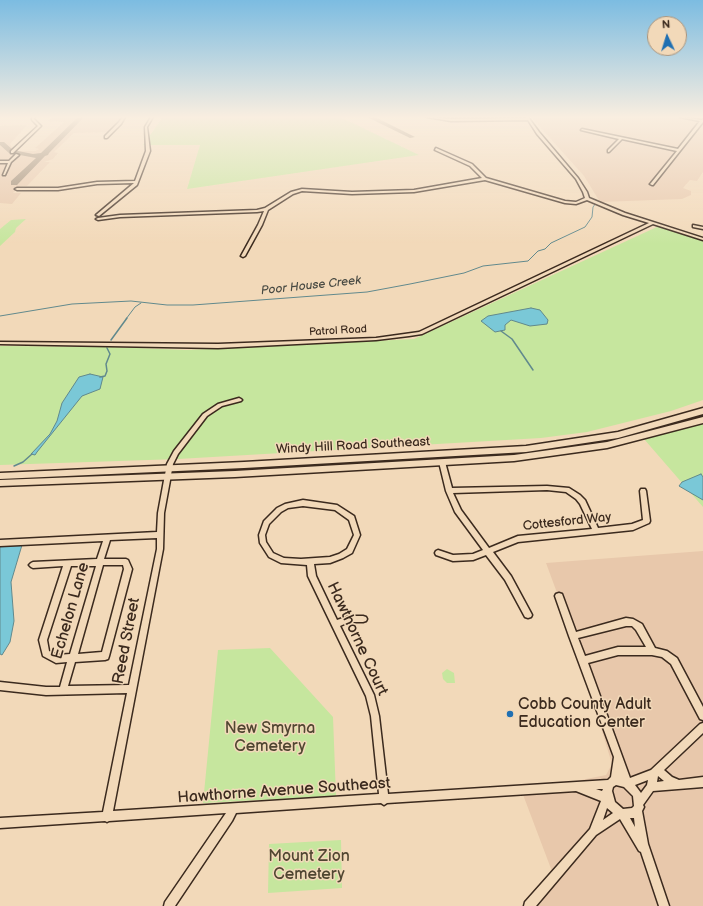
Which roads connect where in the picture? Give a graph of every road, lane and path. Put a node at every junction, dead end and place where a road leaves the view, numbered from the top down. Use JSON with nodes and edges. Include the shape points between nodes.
{"nodes":[{"id":1,"x":12,"y":159,"type":"edge"},
{"id":2,"x":145,"y":159,"type":"edge"},
{"id":3,"x":457,"y":159,"type":"edge"},
{"id":4,"x":561,"y":159,"type":"edge"},
{"id":5,"x":672,"y":159,"type":"edge"},
{"id":6,"x":0,"y":162,"type":"edge"},
{"id":7,"x":10,"y":162,"type":"junction"},
{"id":8,"x":4,"y":174,"type":"dead end"},
{"id":9,"x":485,"y":179,"type":"junction"},
{"id":10,"x":136,"y":182,"type":"junction"},
{"id":11,"x":652,"y":184,"type":"dead end"},
{"id":12,"x":17,"y":190,"type":"dead end"},
{"id":13,"x":587,"y":199,"type":"junction"},
{"id":14,"x":266,"y":209,"type":"junction"},
{"id":15,"x":653,"y":224,"type":"junction"},
{"id":16,"x":694,"y":226,"type":"dead end"},
{"id":17,"x":703,"y":228,"type":"edge"},
{"id":18,"x":703,"y":239,"type":"edge"},
{"id":19,"x":243,"y":256,"type":"dead end"},
{"id":20,"x":0,"y":344,"type":"edge"},
{"id":21,"x":239,"y":400,"type":"dead end"},
{"id":22,"x":703,"y":412,"type":"edge"},
{"id":23,"x":703,"y":420,"type":"edge"},
{"id":24,"x":442,"y":462,"type":"junction"},
{"id":25,"x":169,"y":473,"type":"junction"},
{"id":26,"x":0,"y":476,"type":"edge"},
{"id":27,"x":0,"y":484,"type":"edge"},
{"id":28,"x":449,"y":491,"type":"junction"},
{"id":29,"x":643,"y":491,"type":"dead end"},
{"id":30,"x":596,"y":531,"type":"junction"},
{"id":31,"x":161,"y":535,"type":"junction"},
{"id":32,"x":107,"y":538,"type":"junction"},
{"id":33,"x":0,"y":543,"type":"edge"},
{"id":34,"x":438,"y":552,"type":"dead end"},
{"id":35,"x":489,"y":552,"type":"junction"},
{"id":36,"x":310,"y":562,"type":"junction"},
{"id":37,"x":99,"y":563,"type":"junction"},
{"id":38,"x":68,"y":564,"type":"junction"},
{"id":39,"x":33,"y":565,"type":"dead end"},
{"id":40,"x":559,"y":596,"type":"dead end"},
{"id":41,"x":528,"y":615,"type":"dead end"},
{"id":42,"x":363,"y":619,"type":"dead end"},
{"id":43,"x":335,"y":624,"type":"junction"},
{"id":44,"x":573,"y":636,"type":"junction"},
{"id":45,"x":652,"y":651,"type":"junction"},
{"id":46,"x":72,"y":659,"type":"junction"},
{"id":47,"x":582,"y":661,"type":"junction"},
{"id":48,"x":0,"y":686,"type":"edge"},
{"id":49,"x":132,"y":689,"type":"junction"},
{"id":50,"x":63,"y":691,"type":"junction"},
{"id":51,"x":703,"y":716,"type":"edge"},
{"id":52,"x":703,"y":727,"type":"edge"},
{"id":53,"x":617,"y":760,"type":"junction"},
{"id":54,"x":656,"y":772,"type":"junction"},
{"id":55,"x":612,"y":782,"type":"junction"},
{"id":56,"x":703,"y":782,"type":"edge"},
{"id":57,"x":628,"y":783,"type":"junction"},
{"id":58,"x":676,"y":783,"type":"junction"},
{"id":59,"x":569,"y":786,"type":"junction"},
{"id":60,"x":651,"y":787,"type":"junction"},
{"id":61,"x":607,"y":796,"type":"junction"},
{"id":62,"x":384,"y":800,"type":"junction"},
{"id":63,"x":638,"y":806,"type":"junction"},
{"id":64,"x":232,"y":810,"type":"junction"},
{"id":65,"x":621,"y":813,"type":"junction"},
{"id":66,"x":107,"y":818,"type":"junction"},
{"id":67,"x":0,"y":823,"type":"edge"},
{"id":68,"x":593,"y":832,"type":"junction"},
{"id":69,"x":647,"y":854,"type":"junction"},
{"id":70,"x":170,"y":906,"type":"edge"},
{"id":71,"x":529,"y":906,"type":"edge"},
{"id":72,"x":664,"y":906,"type":"edge"}],
"edges":[{"from":1,"to":7,"type":"street"},
{"from":2,"to":10,"type":"street"},
{"from":3,"to":9,"type":"street","via":[[471,166]]},
{"from":4,"to":13,"type":"street","via":[[577,179]]},
{"from":5,"to":11,"type":"street"},
{"from":6,"to":7,"type":"street"},
{"from":7,"to":8,"type":"street"},
{"from":9,"to":13,"type":"street","via":[[565,202]]},
{"from":9,"to":14,"type":"street","via":[[408,192],[296,191],[280,198]]},
{"from":10,"to":12,"type":"street"},
{"from":10,"to":14,"type":"street","via":[[98,217],[253,212]]},
{"from":13,"to":15,"type":"street"},
{"from":14,"to":19,"type":"street"},
{"from":15,"to":18,"type":"street"},
{"from":15,"to":20,"type":"street","name":"Patrol Road","via":[[420,333],[376,339],[224,346]]},
{"from":16,"to":17,"type":"street"},
{"from":21,"to":25,"type":"street","name":"Reed Street","via":[[220,406],[205,415],[176,453]]},
{"from":22,"to":25,"type":"main road","name":"Windy Hill Road Southeast","via":[[618,434],[532,448]]},
{"from":23,"to":24,"type":"main road","name":"Windy Hill Road Southeast","via":[[629,441],[580,450]]},
{"from":24,"to":25,"type":"main road","name":"Windy Hill Road Southeast"},
{"from":24,"to":28,"type":"street"},
{"from":25,"to":26,"type":"main road","name":"Windy Hill Road Southeast"},
{"from":25,"to":27,"type":"main road","name":"Windy Hill Road Southeast"},
{"from":25,"to":31,"type":"street","name":"Reed Street","via":[[161,513]]},
{"from":28,"to":30,"type":"street","via":[[547,488],[567,490],[583,502]]},
{"from":28,"to":35,"type":"street","via":[[458,512]]},
{"from":29,"to":30,"type":"street","name":"Cottesford Way","via":[[647,521],[633,527]]},
{"from":30,"to":35,"type":"street","name":"Cottesford Way","via":[[518,539]]},
{"from":31,"to":32,"type":"street"},
{"from":31,"to":49,"type":"street","name":"Reed Street"},
{"from":32,"to":33,"type":"street"},
{"from":32,"to":37,"type":"street","name":"Echelon Lane"},
{"from":34,"to":35,"type":"street","name":"Cottesford Way","via":[[453,558],[480,556]]},
{"from":35,"to":41,"type":"street","via":[[508,578]]},
{"from":36,"to":36,"type":"street","via":[[330,560],[350,551],[357,535],[352,518],[346,512],[325,505],[295,504],[280,510],[266,523],[262,535],[263,542],[271,555],[282,561]]},
{"from":36,"to":43,"type":"street","name":"Hawthorne Court","via":[[312,576]]},
{"from":37,"to":38,"type":"street"},
{"from":37,"to":46,"type":"street","name":"Echelon Lane"},
{"from":37,"to":46,"type":"street","via":[[128,564],[108,650],[105,656]]},
{"from":38,"to":39,"type":"street"},
{"from":38,"to":46,"type":"street","via":[[43,640],[46,653],[56,659]]},
{"from":40,"to":44,"type":"street"},
{"from":42,"to":43,"type":"street","via":[[349,618]]},
{"from":43,"to":62,"type":"street","name":"Hawthorne Court","via":[[370,695]]},
{"from":44,"to":45,"type":"street","via":[[633,622],[639,627]]},
{"from":44,"to":47,"type":"street"},
{"from":45,"to":47,"type":"street","via":[[618,651]]},
{"from":45,"to":51,"type":"street","via":[[664,654],[674,661]]},
{"from":46,"to":50,"type":"street","name":"Echelon Lane"},
{"from":47,"to":53,"type":"street"},
{"from":48,"to":50,"type":"street"},
{"from":49,"to":50,"type":"street"},
{"from":49,"to":66,"type":"street","name":"Reed Street"},
{"from":52,"to":54,"type":"street"},
{"from":53,"to":55,"type":"street"},
{"from":53,"to":57,"type":"street"},
{"from":54,"to":57,"type":"street"},
{"from":54,"to":58,"type":"street"},
{"from":54,"to":60,"type":"street"},
{"from":55,"to":57,"type":"street"},
{"from":55,"to":59,"type":"street","name":"Hawthorne Avenue Southeast"},
{"from":55,"to":61,"type":"street"},
{"from":56,"to":58,"type":"street"},
{"from":57,"to":63,"type":"street","via":[[637,794]]},
{"from":58,"to":60,"type":"street"},
{"from":59,"to":61,"type":"street","name":"Hawthorne Avenue Southeast"},
{"from":59,"to":62,"type":"street","name":"Hawthorne Avenue Southeast"},
{"from":60,"to":63,"type":"street"},
{"from":61,"to":65,"type":"street","via":[[611,805]]},
{"from":61,"to":68,"type":"street"},
{"from":62,"to":64,"type":"street","name":"Hawthorne Avenue Southeast"},
{"from":63,"to":65,"type":"street","via":[[631,814]]},
{"from":63,"to":69,"type":"street","via":[[640,832]]},
{"from":64,"to":66,"type":"street","name":"Hawthorne Avenue Southeast"},
{"from":64,"to":70,"type":"street"},
{"from":65,"to":68,"type":"street"},
{"from":65,"to":69,"type":"street"},
{"from":66,"to":67,"type":"street","name":"Hawthorne Avenue Southeast"},
{"from":68,"to":71,"type":"street"},
{"from":69,"to":72,"type":"street"}]}
